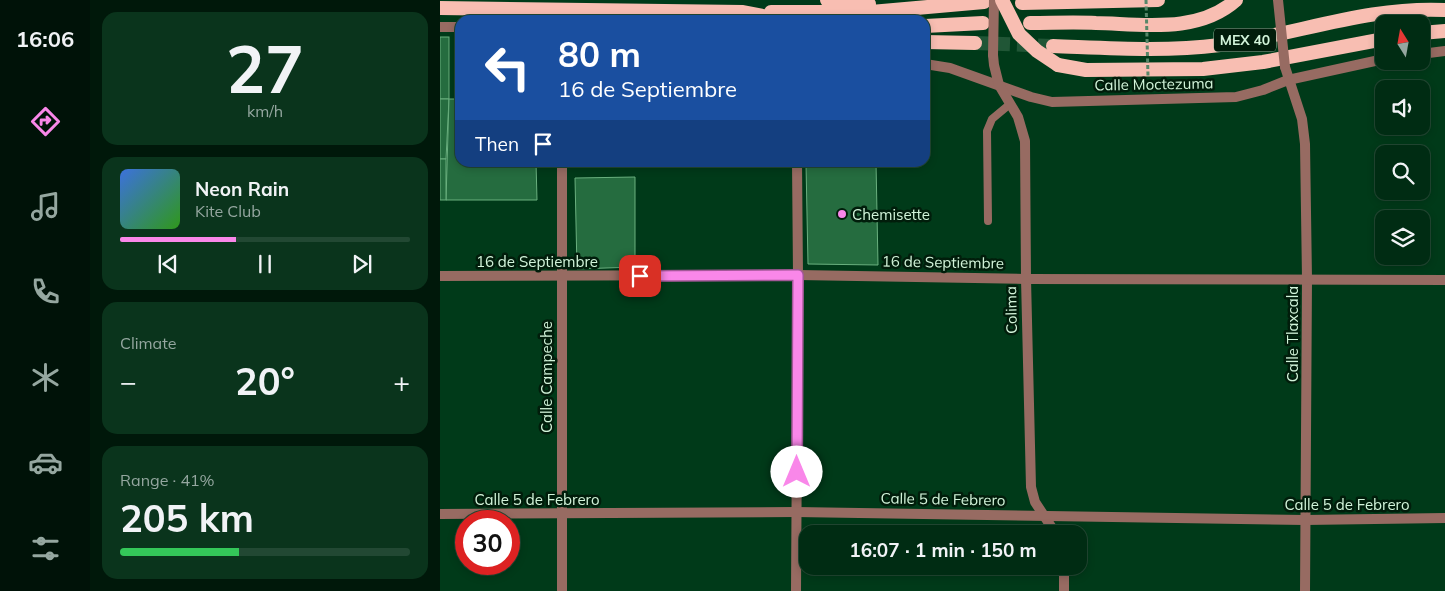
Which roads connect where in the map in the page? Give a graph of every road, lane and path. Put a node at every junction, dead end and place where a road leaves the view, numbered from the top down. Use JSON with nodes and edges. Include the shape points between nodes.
{"nodes":[{"id":1,"x":827,"y":0,"type":"edge"},
{"id":2,"x":1002,"y":0,"type":"edge"},
{"id":3,"x":1146,"y":0,"type":"edge"},
{"id":4,"x":1158,"y":0,"type":"edge"},
{"id":5,"x":1236,"y":0,"type":"edge"},
{"id":6,"x":1278,"y":0,"type":"edge"},
{"id":7,"x":989,"y":1,"type":"edge"},
{"id":8,"x":1022,"y":3,"type":"dead end"},
{"id":9,"x":440,"y":8,"type":"edge"},
{"id":10,"x":919,"y":8,"type":"junction"},
{"id":11,"x":1445,"y":10,"type":"edge"},
{"id":12,"x":743,"y":12,"type":"junction"},
{"id":13,"x":758,"y":15,"type":"edge"},
{"id":14,"x":983,"y":23,"type":"dead end"},
{"id":15,"x":1030,"y":23,"type":"dead end"},
{"id":16,"x":930,"y":26,"type":"edge"},
{"id":17,"x":440,"y":27,"type":"edge"},
{"id":18,"x":455,"y":27,"type":"edge"},
{"id":19,"x":1445,"y":31,"type":"edge"},
{"id":20,"x":1430,"y":32,"type":"edge"},
{"id":21,"x":1375,"y":41,"type":"edge"},
{"id":22,"x":930,"y":42,"type":"edge"},
{"id":23,"x":975,"y":43,"type":"tunnel mouth"},
{"id":24,"x":1053,"y":46,"type":"tunnel mouth"},
{"id":25,"x":1445,"y":52,"type":"edge"},
{"id":26,"x":1430,"y":53,"type":"edge"},
{"id":27,"x":1375,"y":61,"type":"edge"},
{"id":28,"x":930,"y":65,"type":"edge"},
{"id":29,"x":1148,"y":76,"type":"dead end"},
{"id":30,"x":1288,"y":80,"type":"junction"},
{"id":31,"x":999,"y":85,"type":"junction"},
{"id":32,"x":1010,"y":104,"type":"junction"},
{"id":33,"x":562,"y":167,"type":"edge"},
{"id":34,"x":796,"y":167,"type":"edge"},
{"id":35,"x":988,"y":221,"type":"dead end"},
{"id":36,"x":798,"y":275,"type":"junction"},
{"id":37,"x":440,"y":276,"type":"edge"},
{"id":38,"x":562,"y":276,"type":"junction"},
{"id":39,"x":1307,"y":278,"type":"junction"},
{"id":40,"x":1026,"y":279,"type":"junction"},
{"id":41,"x":1445,"y":280,"type":"edge"},
{"id":42,"x":796,"y":512,"type":"junction"},
{"id":43,"x":440,"y":514,"type":"edge"},
{"id":44,"x":561,"y":514,"type":"junction"},
{"id":45,"x":1042,"y":516,"type":"junction"},
{"id":46,"x":1445,"y":518,"type":"edge"},
{"id":47,"x":1305,"y":520,"type":"junction"},
{"id":48,"x":1049,"y":525,"type":"edge"},
{"id":49,"x":1064,"y":575,"type":"edge"},
{"id":50,"x":562,"y":591,"type":"edge"},
{"id":51,"x":796,"y":591,"type":"edge"},
{"id":52,"x":1064,"y":591,"type":"edge"},
{"id":53,"x":1305,"y":591,"type":"edge"}],
"edges":[{"from":1,"to":10,"type":"highway"},
{"from":2,"to":21,"type":"highway","bridge":true,"via":[[1019,34],[1037,51],[1058,65],[1094,70],[1203,69],[1263,62]]},
{"from":3,"to":29,"type":"path","bridge":true},
{"from":4,"to":8,"type":"highway"},
{"from":5,"to":15,"type":"highway","via":[[1218,14],[1183,23]]},
{"from":6,"to":30,"type":"street","name":"Calle Tlaxcala","bridge":true},
{"from":7,"to":10,"type":"highway"},
{"from":7,"to":31,"type":"street","name":"Colima","bridge":true,"via":[[994,65]]},
{"from":9,"to":12,"type":"highway"},
{"from":10,"to":12,"type":"highway","via":[[871,12]]},
{"from":11,"to":24,"type":"highway","number":"MEX 40","via":[[1373,14],[1220,44],[1168,48]]},
{"from":12,"to":13,"type":"highway"},
{"from":14,"to":16,"type":"highway"},
{"from":17,"to":18,"type":"street"},
{"from":19,"to":20,"type":"highway"},
{"from":22,"to":23,"type":"highway"},
{"from":25,"to":26,"type":"street"},
{"from":27,"to":30,"type":"street","name":"Calle Moctezuma"},
{"from":28,"to":31,"type":"street","name":"Calle Moctezuma","via":[[950,68]]},
{"from":30,"to":31,"type":"street","name":"Calle Moctezuma","via":[[1236,97],[1052,102],[1031,98]]},
{"from":30,"to":39,"type":"street","name":"Calle Tlaxcala","via":[[1302,119],[1305,144]]},
{"from":31,"to":32,"type":"street","name":"Colima"},
{"from":32,"to":35,"type":"lane","via":[[992,120],[987,131]]},
{"from":32,"to":40,"type":"street","name":"Colima","via":[[1023,128],[1025,141]]},
{"from":33,"to":38,"type":"street","name":"Calle Campeche"},
{"from":34,"to":36,"type":"street"},
{"from":36,"to":38,"type":"street","name":"16 de Septiembre"},
{"from":36,"to":40,"type":"street","name":"16 de Septiembre"},
{"from":36,"to":42,"type":"street"},
{"from":37,"to":38,"type":"street","name":"16 de Septiembre"},
{"from":38,"to":44,"type":"street","name":"Calle Campeche"},
{"from":39,"to":40,"type":"street","name":"16 de Septiembre"},
{"from":39,"to":41,"type":"street","name":"16 de Septiembre"},
{"from":39,"to":47,"type":"street","name":"Calle Tlaxcala"},
{"from":40,"to":45,"type":"street","name":"Colima","via":[[1031,487]]},
{"from":42,"to":44,"type":"street","name":"Calle 5 de Febrero"},
{"from":42,"to":45,"type":"street","name":"Calle 5 de Febrero"},
{"from":42,"to":51,"type":"street"},
{"from":43,"to":44,"type":"street","name":"Calle 5 de Febrero"},
{"from":44,"to":50,"type":"street","name":"Calle Campeche"},
{"from":45,"to":47,"type":"street","name":"Calle 5 de Febrero"},
{"from":45,"to":48,"type":"street","name":"Colima"},
{"from":46,"to":47,"type":"street","name":"Calle 5 de Febrero"},
{"from":47,"to":53,"type":"street","name":"Calle Tlaxcala"},
{"from":49,"to":52,"type":"street"}]}
